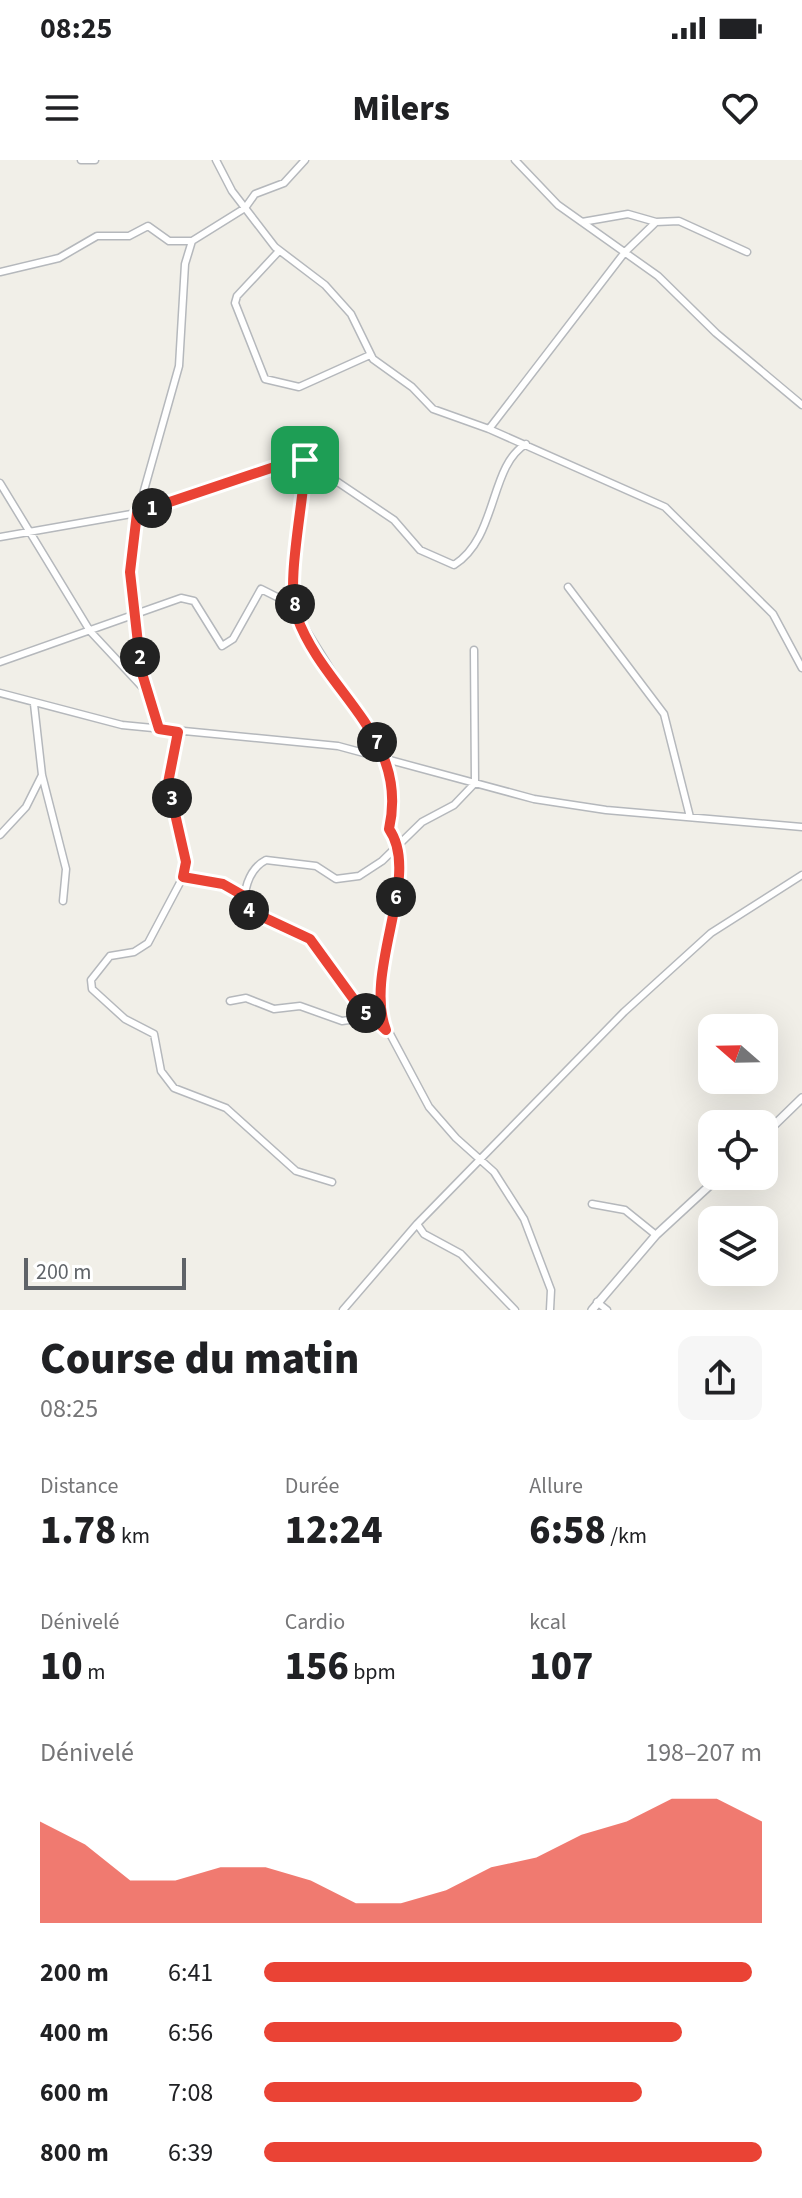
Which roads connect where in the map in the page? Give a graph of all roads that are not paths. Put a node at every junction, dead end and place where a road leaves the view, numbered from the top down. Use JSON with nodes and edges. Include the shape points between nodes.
{"nodes":[{"id":1,"x":81,"y":160,"type":"edge"},
{"id":2,"x":95,"y":160,"type":"edge"},
{"id":3,"x":216,"y":160,"type":"edge"},
{"id":4,"x":305,"y":160,"type":"edge"},
{"id":5,"x":515,"y":160,"type":"edge"},
{"id":6,"x":245,"y":208,"type":"junction"},
{"id":7,"x":582,"y":222,"type":"junction"},
{"id":8,"x":656,"y":222,"type":"junction"},
{"id":9,"x":192,"y":241,"type":"junction"},
{"id":10,"x":279,"y":251,"type":"junction"},
{"id":11,"x":625,"y":252,"type":"junction"},
{"id":12,"x":747,"y":252,"type":"dead end"},
{"id":13,"x":0,"y":272,"type":"edge"},
{"id":14,"x":370,"y":355,"type":"junction"},
{"id":15,"x":802,"y":405,"type":"edge"},
{"id":16,"x":489,"y":429,"type":"junction"},
{"id":17,"x":526,"y":444,"type":"junction"},
{"id":18,"x":305,"y":460,"type":"junction"},
{"id":19,"x":0,"y":483,"type":"edge"},
{"id":20,"x":137,"y":513,"type":"junction"},
{"id":21,"x":28,"y":531,"type":"junction"},
{"id":22,"x":0,"y":537,"type":"edge"},
{"id":23,"x":568,"y":587,"type":"dead end"},
{"id":24,"x":137,"y":613,"type":"junction"},
{"id":25,"x":296,"y":614,"type":"junction"},
{"id":26,"x":90,"y":631,"type":"junction"},
{"id":27,"x":474,"y":650,"type":"dead end"},
{"id":28,"x":0,"y":662,"type":"edge"},
{"id":29,"x":802,"y":668,"type":"edge"},
{"id":30,"x":146,"y":692,"type":"junction"},
{"id":31,"x":0,"y":693,"type":"edge"},
{"id":32,"x":34,"y":704,"type":"junction"},
{"id":33,"x":159,"y":729,"type":"junction"},
{"id":34,"x":178,"y":732,"type":"junction"},
{"id":35,"x":385,"y":757,"type":"junction"},
{"id":36,"x":42,"y":775,"type":"junction"},
{"id":37,"x":475,"y":783,"type":"junction"},
{"id":38,"x":690,"y":817,"type":"junction"},
{"id":39,"x":802,"y":827,"type":"edge"},
{"id":40,"x":0,"y":835,"type":"edge"},
{"id":41,"x":399,"y":845,"type":"junction"},
{"id":42,"x":802,"y":875,"type":"edge"},
{"id":43,"x":183,"y":877,"type":"junction"},
{"id":44,"x":244,"y":896,"type":"junction"},
{"id":45,"x":63,"y":901,"type":"dead end"},
{"id":46,"x":230,"y":1001,"type":"dead end"},
{"id":47,"x":370,"y":1017,"type":"junction"},
{"id":48,"x":386,"y":1030,"type":"junction"},
{"id":49,"x":802,"y":1098,"type":"edge"},
{"id":50,"x":778,"y":1121,"type":"edge"},
{"id":51,"x":480,"y":1157,"type":"junction"},
{"id":52,"x":332,"y":1182,"type":"dead end"},
{"id":53,"x":705,"y":1190,"type":"edge"},
{"id":54,"x":592,"y":1204,"type":"dead end"},
{"id":55,"x":417,"y":1224,"type":"junction"},
{"id":56,"x":656,"y":1235,"type":"junction"},
{"id":57,"x":597,"y":1302,"type":"junction"},
{"id":58,"x":343,"y":1310,"type":"edge"},
{"id":59,"x":515,"y":1310,"type":"edge"},
{"id":60,"x":550,"y":1310,"type":"edge"},
{"id":61,"x":592,"y":1310,"type":"edge"},
{"id":62,"x":607,"y":1310,"type":"edge"}],
"edges":[{"from":1,"to":2,"type":"street"},
{"from":3,"to":6,"type":"street"},
{"from":4,"to":6,"type":"street","via":[[284,183],[255,194]]},
{"from":5,"to":7,"type":"street"},
{"from":6,"to":9,"type":"street"},
{"from":6,"to":10,"type":"street"},
{"from":7,"to":8,"type":"street","via":[[628,214]]},
{"from":7,"to":11,"type":"street"},
{"from":8,"to":11,"type":"street"},
{"from":8,"to":12,"type":"street","via":[[679,221]]},
{"from":9,"to":13,"type":"street","via":[[169,241],[148,226],[129,236],[97,236],[59,258]]},
{"from":9,"to":20,"type":"street","via":[[185,264],[179,366]]},
{"from":10,"to":14,"type":"street","via":[[325,285],[351,314]]},
{"from":10,"to":14,"type":"street","via":[[235,303],[265,379],[299,387]]},
{"from":11,"to":15,"type":"street"},
{"from":11,"to":16,"type":"street"},
{"from":14,"to":16,"type":"street","via":[[433,409]]},
{"from":16,"to":17,"type":"street"},
{"from":17,"to":18,"type":"street","via":[[512,457],[475,549],[454,565],[420,550],[394,520]]},
{"from":17,"to":29,"type":"street","via":[[665,507],[773,614]]},
{"from":18,"to":20,"type":"street"},
{"from":18,"to":25,"type":"street"},
{"from":19,"to":21,"type":"street"},
{"from":20,"to":21,"type":"street"},
{"from":20,"to":24,"type":"street","via":[[130,572]]},
{"from":21,"to":22,"type":"street"},
{"from":21,"to":26,"type":"street"},
{"from":23,"to":38,"type":"street","via":[[664,714]]},
{"from":24,"to":25,"type":"street","via":[[191,598],[222,646],[233,639],[261,589]]},
{"from":24,"to":26,"type":"street"},
{"from":24,"to":30,"type":"street"},
{"from":25,"to":35,"type":"street"},
{"from":26,"to":28,"type":"street"},
{"from":26,"to":30,"type":"street"},
{"from":27,"to":37,"type":"street"},
{"from":30,"to":33,"type":"street"},
{"from":31,"to":32,"type":"street"},
{"from":32,"to":33,"type":"street"},
{"from":32,"to":36,"type":"street"},
{"from":33,"to":34,"type":"street"},
{"from":34,"to":35,"type":"street","via":[[285,739]]},
{"from":34,"to":43,"type":"street","via":[[168,783],[186,862]]},
{"from":35,"to":37,"type":"street"},
{"from":35,"to":41,"type":"street","via":[[392,808],[389,829]]},
{"from":36,"to":40,"type":"street","via":[[26,807]]},
{"from":36,"to":45,"type":"street","via":[[62,844],[67,875]]},
{"from":37,"to":38,"type":"street","via":[[534,799]]},
{"from":37,"to":41,"type":"street"},
{"from":38,"to":39,"type":"street"},
{"from":41,"to":44,"type":"street","via":[[375,866],[348,879],[333,878],[316,866],[263,860]]},
{"from":41,"to":48,"type":"street","via":[[398,893],[383,950],[380,1010]]},
{"from":42,"to":51,"type":"street","via":[[702,941]]},
{"from":43,"to":44,"type":"street","via":[[223,884]]},
{"from":43,"to":52,"type":"street","via":[[148,943],[110,956],[91,980],[92,989],[125,1019],[154,1034],[161,1071],[174,1088],[226,1108],[296,1171]]},
{"from":44,"to":47,"type":"street","via":[[250,911],[310,939]]},
{"from":46,"to":47,"type":"street","via":[[246,998],[274,1009],[300,1006],[342,1021]]},
{"from":47,"to":48,"type":"street"},
{"from":48,"to":51,"type":"street","via":[[429,1107]]},
{"from":49,"to":50,"type":"street"},
{"from":51,"to":55,"type":"street"},
{"from":51,"to":60,"type":"street","via":[[524,1219],[551,1290]]},
{"from":53,"to":56,"type":"street"},
{"from":54,"to":56,"type":"street","via":[[625,1210]]},
{"from":55,"to":58,"type":"street"},
{"from":55,"to":59,"type":"street","via":[[424,1234],[461,1254]]},
{"from":56,"to":57,"type":"street"},
{"from":57,"to":61,"type":"street"},
{"from":57,"to":62,"type":"street"}]}
